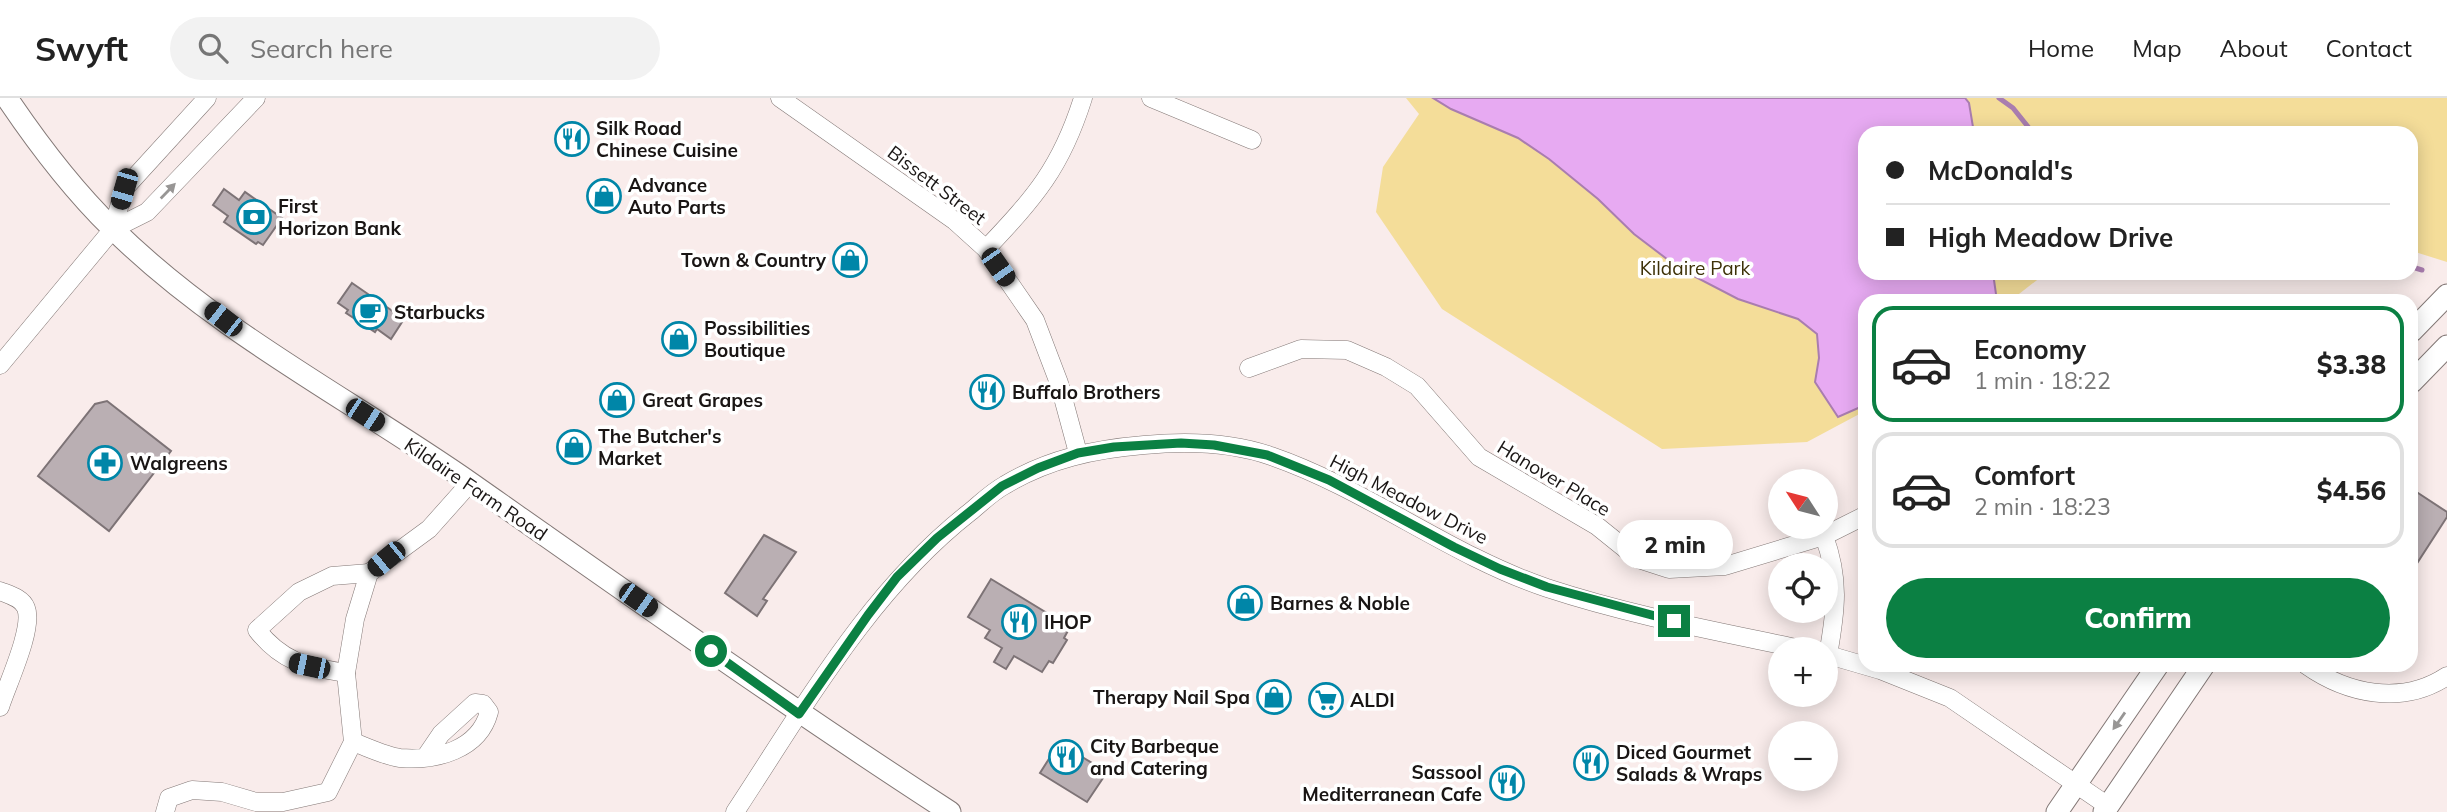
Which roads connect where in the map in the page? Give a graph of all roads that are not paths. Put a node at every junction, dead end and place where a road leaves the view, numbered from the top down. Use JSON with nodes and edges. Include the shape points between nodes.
{"nodes":[{"id":1,"x":7,"y":98,"type":"edge"},
{"id":2,"x":208,"y":98,"type":"edge"},
{"id":3,"x":257,"y":98,"type":"edge"},
{"id":4,"x":780,"y":98,"type":"edge"},
{"id":5,"x":1083,"y":98,"type":"edge"},
{"id":6,"x":1151,"y":98,"type":"edge"},
{"id":7,"x":1252,"y":140,"type":"dead end"},
{"id":8,"x":113,"y":229,"type":"junction"},
{"id":9,"x":986,"y":249,"type":"junction"},
{"id":10,"x":2447,"y":295,"type":"edge"},
{"id":11,"x":2418,"y":325,"type":"edge"},
{"id":12,"x":2447,"y":346,"type":"edge"},
{"id":13,"x":0,"y":365,"type":"edge"},
{"id":14,"x":1249,"y":369,"type":"dead end"},
{"id":15,"x":2418,"y":376,"type":"edge"},
{"id":16,"x":1078,"y":453,"type":"junction"},
{"id":17,"x":470,"y":483,"type":"junction"},
{"id":18,"x":1858,"y":519,"type":"edge"},
{"id":19,"x":1838,"y":529,"type":"edge"},
{"id":20,"x":1814,"y":539,"type":"edge"},
{"id":21,"x":1825,"y":539,"type":"edge"},
{"id":22,"x":369,"y":573,"type":"junction"},
{"id":23,"x":0,"y":591,"type":"edge"},
{"id":24,"x":1830,"y":637,"type":"edge"},
{"id":25,"x":1768,"y":642,"type":"edge"},
{"id":26,"x":1838,"y":658,"type":"edge"},
{"id":27,"x":1858,"y":664,"type":"edge"},
{"id":28,"x":1885,"y":672,"type":"edge"},
{"id":29,"x":2153,"y":672,"type":"edge"},
{"id":30,"x":2199,"y":672,"type":"edge"},
{"id":31,"x":2318,"y":672,"type":"edge"},
{"id":32,"x":346,"y":673,"type":"junction"},
{"id":33,"x":2447,"y":676,"type":"edge"},
{"id":34,"x":0,"y":707,"type":"edge"},
{"id":35,"x":799,"y":714,"type":"junction"},
{"id":36,"x":353,"y":742,"type":"junction"},
{"id":37,"x":426,"y":756,"type":"dead end"},
{"id":38,"x":2075,"y":784,"type":"junction"},
{"id":39,"x":254,"y":807,"type":"edge"},
{"id":40,"x":2106,"y":809,"type":"edge"},
{"id":41,"x":164,"y":812,"type":"edge"},
{"id":42,"x":735,"y":812,"type":"edge"},
{"id":43,"x":950,"y":812,"type":"edge"},
{"id":44,"x":2057,"y":812,"type":"edge"}],
"edges":[{"from":1,"to":8,"type":"main road","name":"Kildaire Farm Road","via":[[40,145]]},
{"from":2,"to":8,"type":"street","via":[[124,189]]},
{"from":8,"to":3,"type":"street","one_way":true,"via":[[147,212]]},
{"from":4,"to":9,"type":"street","name":"Bissett Street","via":[[955,221]]},
{"from":5,"to":9,"type":"street","via":[[1055,168]]},
{"from":6,"to":7,"type":"street"},
{"from":8,"to":13,"type":"street"},
{"from":8,"to":17,"type":"main road","name":"Kildaire Farm Road","via":[[223,319]]},
{"from":9,"to":16,"type":"street","name":"Bissett Street","via":[[1035,320]]},
{"from":10,"to":11,"type":"main road"},
{"from":12,"to":15,"type":"main road"},
{"from":14,"to":20,"type":"street","name":"Hanover Place","via":[[1301,349],[1347,351],[1386,368],[1417,386],[1479,457],[1597,526],[1638,558],[1669,569],[1725,566]]},
{"from":16,"to":25,"type":"street","name":"High Meadow Drive","via":[[1181,443],[1267,455],[1329,480],[1454,547],[1547,587]]},
{"from":16,"to":35,"type":"street","name":"High Meadow Drive","via":[[1002,486],[937,538],[897,577]]},
{"from":17,"to":22,"type":"street","via":[[429,529]]},
{"from":17,"to":35,"type":"main road","name":"Kildaire Farm Road"},
{"from":18,"to":19,"type":"street","name":"Hanover Place"},
{"from":21,"to":24,"type":"street","via":[[1836,575]]},
{"from":22,"to":32,"type":"street"},
{"from":22,"to":32,"type":"street","via":[[332,576],[299,592],[257,630],[271,648],[295,663]]},
{"from":23,"to":34,"type":"street","via":[[26,605],[29,621]]},
{"from":26,"to":27,"type":"street"},
{"from":28,"to":38,"type":"street","via":[[1950,698]]},
{"from":29,"to":38,"type":"main road","one_way":true},
{"from":30,"to":40,"type":"main road"},
{"from":31,"to":33,"type":"street","via":[[2341,686],[2391,694],[2426,688]]},
{"from":32,"to":36,"type":"street"},
{"from":35,"to":42,"type":"street","name":"High Meadow Drive"},
{"from":35,"to":43,"type":"main road","name":"Kildaire Farm Road"},
{"from":36,"to":37,"type":"street","via":[[398,758]]},
{"from":36,"to":39,"type":"street","via":[[328,792]]},
{"from":38,"to":40,"type":"street"},
{"from":38,"to":44,"type":"main road"},
{"from":39,"to":41,"type":"street","via":[[222,792],[192,790],[169,798]]}]}
